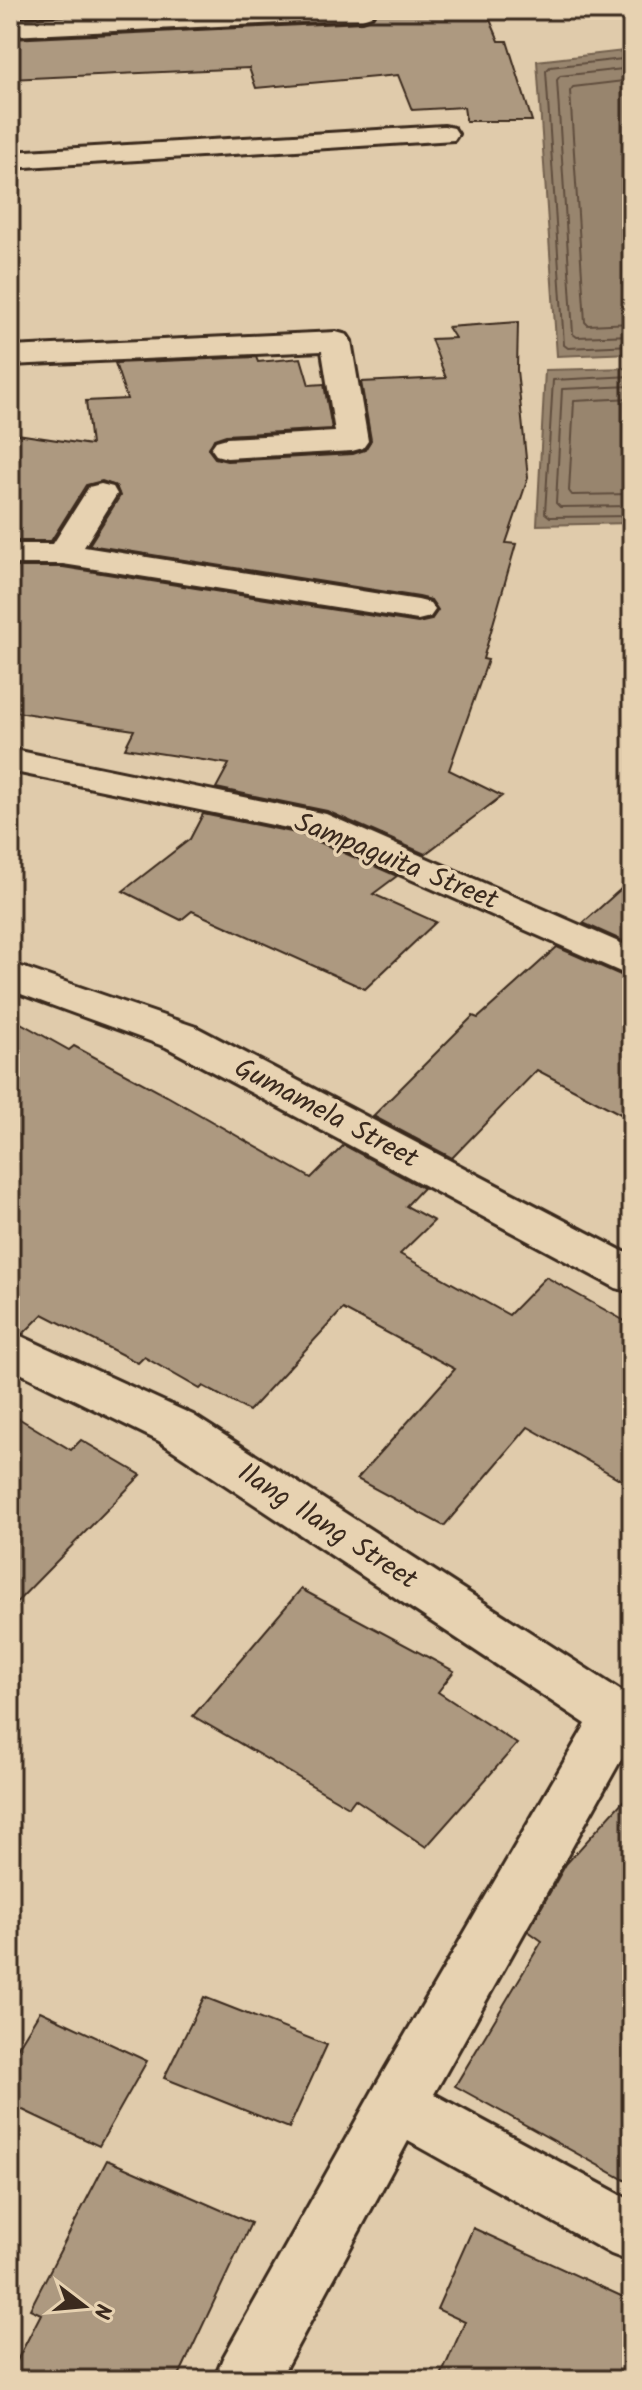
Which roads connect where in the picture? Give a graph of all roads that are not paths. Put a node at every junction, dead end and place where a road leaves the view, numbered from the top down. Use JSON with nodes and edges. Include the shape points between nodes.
{"nodes":[{"id":1,"x":362,"y":11,"type":"edge"},
{"id":2,"x":10,"y":28,"type":"edge"},
{"id":3,"x":444,"y":134,"type":"dead end"},
{"id":4,"x":10,"y":160,"type":"edge"},
{"id":5,"x":10,"y":356,"type":"edge"},
{"id":6,"x":227,"y":448,"type":"dead end"},
{"id":7,"x":101,"y":494,"type":"dead end"},
{"id":8,"x":10,"y":554,"type":"edge"},
{"id":9,"x":63,"y":554,"type":"junction"},
{"id":10,"x":418,"y":610,"type":"dead end"},
{"id":11,"x":10,"y":760,"type":"edge"},
{"id":12,"x":632,"y":964,"type":"edge"},
{"id":13,"x":10,"y":976,"type":"edge"},
{"id":14,"x":632,"y":1276,"type":"edge"},
{"id":15,"x":10,"y":1348,"type":"edge"},
{"id":16,"x":625,"y":1722,"type":"edge"},
{"id":17,"x":397,"y":2104,"type":"junction"},
{"id":18,"x":632,"y":2233,"type":"edge"},
{"id":19,"x":245,"y":2380,"type":"edge"}],
"edges":[{"from":1,"to":2,"type":"street"},
{"from":3,"to":4,"type":"street"},
{"from":5,"to":6,"type":"street","via":[[336,341],[352,441]]},
{"from":7,"to":9,"type":"street"},
{"from":8,"to":9,"type":"street"},
{"from":9,"to":10,"type":"street"},
{"from":11,"to":12,"type":"street","name":"Sampaguita Street","via":[[313,822]]},
{"from":13,"to":14,"type":"street","name":"Gumamela Street","via":[[181,1037]]},
{"from":15,"to":16,"type":"street","name":"Ilang Ilang Street","via":[[176,1428]]},
{"from":16,"to":17,"type":"street"},
{"from":17,"to":18,"type":"street"},
{"from":17,"to":19,"type":"street"}]}
